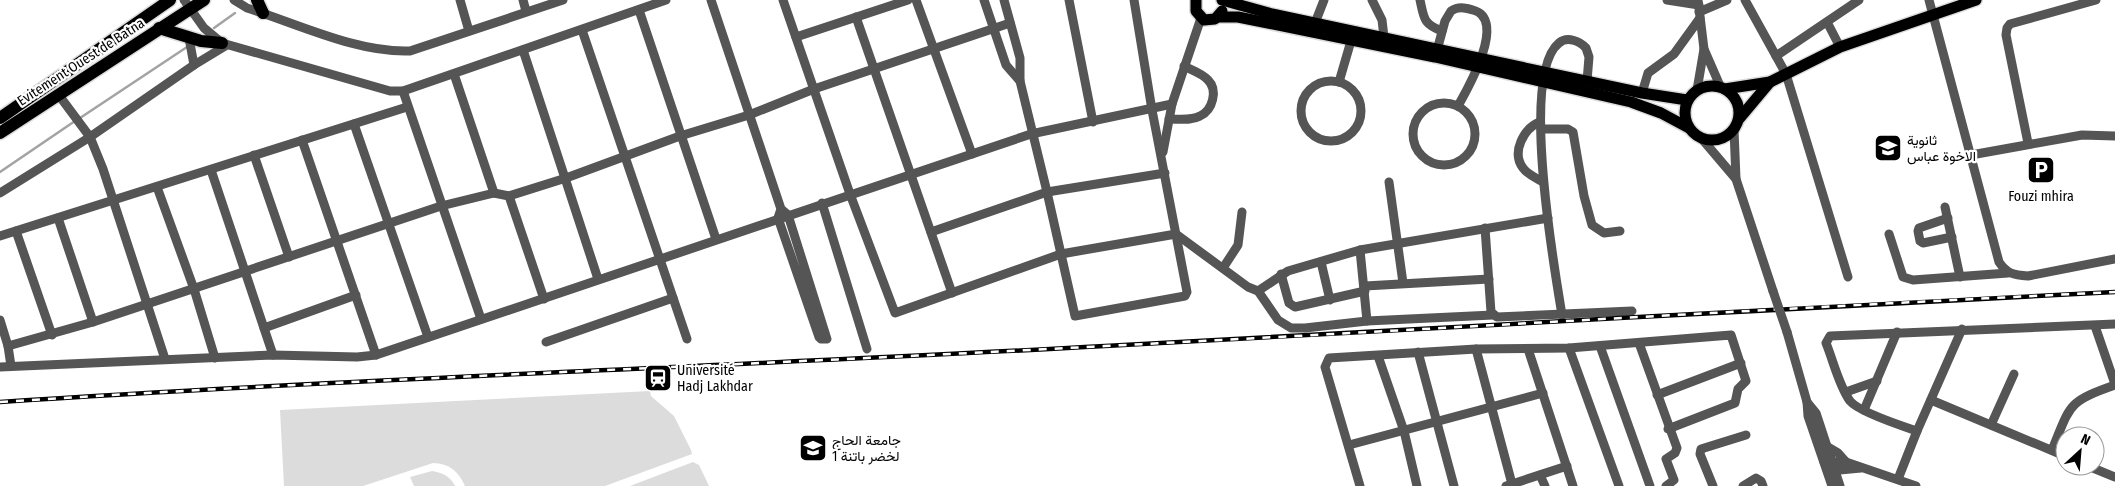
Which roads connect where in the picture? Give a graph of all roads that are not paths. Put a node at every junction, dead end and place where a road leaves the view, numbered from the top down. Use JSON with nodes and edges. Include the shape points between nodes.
{"nodes":[{"id":1,"x":170,"y":0,"type":"edge"},
{"id":2,"x":204,"y":0,"type":"edge"},
{"id":3,"x":234,"y":0,"type":"edge"},
{"id":4,"x":257,"y":0,"type":"edge"},
{"id":5,"x":460,"y":0,"type":"edge"},
{"id":6,"x":523,"y":0,"type":"edge"},
{"id":7,"x":563,"y":0,"type":"edge"},
{"id":8,"x":666,"y":0,"type":"edge"},
{"id":9,"x":711,"y":0,"type":"edge"},
{"id":10,"x":783,"y":0,"type":"edge"},
{"id":11,"x":908,"y":0,"type":"edge"},
{"id":12,"x":916,"y":0,"type":"edge"},
{"id":13,"x":984,"y":0,"type":"edge"},
{"id":14,"x":1004,"y":0,"type":"edge"},
{"id":15,"x":1069,"y":0,"type":"edge"},
{"id":16,"x":1134,"y":0,"type":"edge"},
{"id":17,"x":1196,"y":0,"type":"edge"},
{"id":18,"x":1324,"y":0,"type":"edge"},
{"id":19,"x":1372,"y":0,"type":"edge"},
{"id":20,"x":1420,"y":0,"type":"edge"},
{"id":21,"x":1667,"y":0,"type":"edge"},
{"id":22,"x":1728,"y":0,"type":"edge"},
{"id":23,"x":1745,"y":0,"type":"edge"},
{"id":24,"x":1859,"y":0,"type":"edge"},
{"id":25,"x":1929,"y":0,"type":"edge"},
{"id":26,"x":1976,"y":0,"type":"edge"},
{"id":27,"x":2096,"y":0,"type":"edge"},
{"id":28,"x":1226,"y":1,"type":"edge"},
{"id":29,"x":186,"y":5,"type":"edge"},
{"id":30,"x":1699,"y":9,"type":"edge"},
{"id":31,"x":639,"y":10,"type":"junction"},
{"id":32,"x":526,"y":11,"type":"junction"},
{"id":33,"x":263,"y":13,"type":"junction"},
{"id":34,"x":1933,"y":14,"type":"junction"},
{"id":35,"x":856,"y":17,"type":"junction"},
{"id":36,"x":1218,"y":17,"type":"junction"},
{"id":37,"x":1201,"y":18,"type":"junction"},
{"id":38,"x":1827,"y":22,"type":"junction"},
{"id":39,"x":1315,"y":23,"type":"junction"},
{"id":40,"x":1010,"y":24,"type":"junction"},
{"id":41,"x":159,"y":28,"type":"junction"},
{"id":42,"x":993,"y":29,"type":"junction"},
{"id":43,"x":582,"y":30,"type":"junction"},
{"id":44,"x":469,"y":31,"type":"junction"},
{"id":45,"x":1442,"y":31,"type":"junction"},
{"id":46,"x":1352,"y":36,"type":"junction"},
{"id":47,"x":796,"y":37,"type":"junction"},
{"id":48,"x":1384,"y":37,"type":"junction"},
{"id":49,"x":189,"y":38,"type":"junction"},
{"id":50,"x":224,"y":44,"type":"junction"},
{"id":51,"x":1840,"y":46,"type":"junction"},
{"id":52,"x":933,"y":49,"type":"junction"},
{"id":53,"x":1704,"y":49,"type":"junction"},
{"id":54,"x":523,"y":50,"type":"junction"},
{"id":55,"x":1436,"y":53,"type":"junction"},
{"id":56,"x":1776,"y":56,"type":"junction"},
{"id":57,"x":1480,"y":63,"type":"junction"},
{"id":58,"x":194,"y":64,"type":"junction"},
{"id":59,"x":1184,"y":66,"type":"junction"},
{"id":60,"x":874,"y":69,"type":"junction"},
{"id":61,"x":454,"y":74,"type":"junction"},
{"id":62,"x":1786,"y":74,"type":"junction"},
{"id":63,"x":1545,"y":78,"type":"junction"},
{"id":64,"x":1020,"y":81,"type":"junction"},
{"id":65,"x":1587,"y":81,"type":"junction"},
{"id":66,"x":1339,"y":82,"type":"junction"},
{"id":67,"x":1770,"y":82,"type":"junction"},
{"id":68,"x":1723,"y":88,"type":"junction"},
{"id":69,"x":814,"y":89,"type":"junction"},
{"id":70,"x":1697,"y":90,"type":"junction"},
{"id":71,"x":403,"y":91,"type":"junction"},
{"id":72,"x":1642,"y":93,"type":"junction"},
{"id":73,"x":58,"y":94,"type":"junction"},
{"id":74,"x":1687,"y":100,"type":"junction"},
{"id":75,"x":1172,"y":104,"type":"junction"},
{"id":76,"x":1458,"y":106,"type":"junction"},
{"id":77,"x":407,"y":107,"type":"junction"},
{"id":78,"x":1152,"y":110,"type":"junction"},
{"id":79,"x":749,"y":115,"type":"junction"},
{"id":80,"x":0,"y":118,"type":"edge"},
{"id":81,"x":1169,"y":119,"type":"junction"},
{"id":82,"x":1093,"y":122,"type":"junction"},
{"id":83,"x":354,"y":124,"type":"junction"},
{"id":84,"x":1736,"y":124,"type":"junction"},
{"id":85,"x":1540,"y":126,"type":"junction"},
{"id":86,"x":1689,"y":128,"type":"junction"},
{"id":87,"x":0,"y":133,"type":"edge"},
{"id":88,"x":87,"y":133,"type":"junction"},
{"id":89,"x":1032,"y":134,"type":"junction"},
{"id":90,"x":680,"y":136,"type":"junction"},
{"id":91,"x":2115,"y":136,"type":"edge"},
{"id":92,"x":1702,"y":139,"type":"junction"},
{"id":93,"x":302,"y":140,"type":"junction"},
{"id":94,"x":2028,"y":143,"type":"junction"},
{"id":95,"x":972,"y":154,"type":"junction"},
{"id":96,"x":1972,"y":155,"type":"junction"},
{"id":97,"x":254,"y":156,"type":"junction"},
{"id":98,"x":624,"y":157,"type":"junction"},
{"id":99,"x":1162,"y":157,"type":"junction"},
{"id":100,"x":211,"y":170,"type":"junction"},
{"id":101,"x":910,"y":173,"type":"junction"},
{"id":102,"x":1165,"y":173,"type":"junction"},
{"id":103,"x":566,"y":178,"type":"junction"},
{"id":104,"x":1736,"y":179,"type":"junction"},
{"id":105,"x":1389,"y":182,"type":"dead end"},
{"id":106,"x":1543,"y":182,"type":"junction"},
{"id":107,"x":157,"y":187,"type":"junction"},
{"id":108,"x":1048,"y":192,"type":"junction"},
{"id":109,"x":0,"y":193,"type":"edge"},
{"id":110,"x":494,"y":193,"type":"junction"},
{"id":111,"x":850,"y":194,"type":"junction"},
{"id":112,"x":509,"y":196,"type":"junction"},
{"id":113,"x":114,"y":200,"type":"junction"},
{"id":114,"x":822,"y":203,"type":"junction"},
{"id":115,"x":441,"y":206,"type":"junction"},
{"id":116,"x":1945,"y":207,"type":"dead end"},
{"id":117,"x":1242,"y":212,"type":"dead end"},
{"id":118,"x":782,"y":214,"type":"junction"},
{"id":119,"x":58,"y":218,"type":"junction"},
{"id":120,"x":1548,"y":218,"type":"junction"},
{"id":121,"x":1948,"y":218,"type":"junction"},
{"id":122,"x":389,"y":223,"type":"junction"},
{"id":123,"x":1485,"y":228,"type":"junction"},
{"id":124,"x":16,"y":231,"type":"junction"},
{"id":125,"x":1620,"y":231,"type":"dead end"},
{"id":126,"x":931,"y":232,"type":"junction"},
{"id":127,"x":1176,"y":234,"type":"junction"},
{"id":128,"x":1889,"y":234,"type":"dead end"},
{"id":129,"x":0,"y":236,"type":"edge"},
{"id":130,"x":1952,"y":237,"type":"junction"},
{"id":131,"x":716,"y":239,"type":"junction"},
{"id":132,"x":337,"y":240,"type":"junction"},
{"id":133,"x":1397,"y":244,"type":"junction"},
{"id":134,"x":1360,"y":250,"type":"junction"},
{"id":135,"x":1061,"y":254,"type":"junction"},
{"id":136,"x":289,"y":256,"type":"junction"},
{"id":137,"x":659,"y":258,"type":"junction"},
{"id":138,"x":2115,"y":259,"type":"edge"},
{"id":139,"x":1320,"y":262,"type":"junction"},
{"id":140,"x":1223,"y":268,"type":"junction"},
{"id":141,"x":244,"y":273,"type":"junction"},
{"id":142,"x":2008,"y":273,"type":"junction"},
{"id":143,"x":1281,"y":274,"type":"junction"},
{"id":144,"x":1960,"y":276,"type":"junction"},
{"id":145,"x":1848,"y":277,"type":"dead end"},
{"id":146,"x":1489,"y":278,"type":"junction"},
{"id":147,"x":598,"y":279,"type":"junction"},
{"id":148,"x":1403,"y":283,"type":"junction"},
{"id":149,"x":1365,"y":288,"type":"junction"},
{"id":150,"x":194,"y":290,"type":"junction"},
{"id":151,"x":1258,"y":291,"type":"junction"},
{"id":152,"x":952,"y":293,"type":"junction"},
{"id":153,"x":356,"y":295,"type":"junction"},
{"id":154,"x":673,"y":298,"type":"junction"},
{"id":155,"x":544,"y":299,"type":"junction"},
{"id":156,"x":1330,"y":300,"type":"junction"},
{"id":157,"x":148,"y":303,"type":"junction"},
{"id":158,"x":1632,"y":311,"type":"dead end"},
{"id":159,"x":1493,"y":315,"type":"junction"},
{"id":160,"x":1562,"y":315,"type":"junction"},
{"id":161,"x":481,"y":319,"type":"junction"},
{"id":162,"x":0,"y":320,"type":"edge"},
{"id":163,"x":1367,"y":321,"type":"junction"},
{"id":164,"x":93,"y":322,"type":"junction"},
{"id":165,"x":2115,"y":324,"type":"edge"},
{"id":166,"x":2095,"y":326,"type":"junction"},
{"id":167,"x":264,"y":328,"type":"junction"},
{"id":168,"x":1962,"y":329,"type":"junction"},
{"id":169,"x":1896,"y":332,"type":"junction"},
{"id":170,"x":52,"y":335,"type":"junction"},
{"id":171,"x":428,"y":337,"type":"junction"},
{"id":172,"x":687,"y":339,"type":"dead end"},
{"id":173,"x":546,"y":342,"type":"dead end"},
{"id":174,"x":1639,"y":343,"type":"junction"},
{"id":175,"x":8,"y":346,"type":"junction"},
{"id":176,"x":1600,"y":346,"type":"junction"},
{"id":177,"x":1569,"y":348,"type":"junction"},
{"id":178,"x":867,"y":349,"type":"dead end"},
{"id":179,"x":1476,"y":349,"type":"junction"},
{"id":180,"x":1528,"y":349,"type":"junction"},
{"id":181,"x":1418,"y":352,"type":"junction"},
{"id":182,"x":273,"y":355,"type":"junction"},
{"id":183,"x":376,"y":355,"type":"junction"},
{"id":184,"x":1378,"y":356,"type":"junction"},
{"id":185,"x":215,"y":358,"type":"junction"},
{"id":186,"x":165,"y":359,"type":"junction"},
{"id":187,"x":1741,"y":363,"type":"junction"},
{"id":188,"x":12,"y":366,"type":"junction"},
{"id":189,"x":0,"y":367,"type":"edge"},
{"id":190,"x":2014,"y":374,"type":"dead end"},
{"id":191,"x":1877,"y":381,"type":"junction"},
{"id":192,"x":2115,"y":384,"type":"edge"},
{"id":193,"x":1543,"y":392,"type":"junction"},
{"id":194,"x":1846,"y":392,"type":"junction"},
{"id":195,"x":1657,"y":395,"type":"junction"},
{"id":196,"x":1931,"y":400,"type":"junction"},
{"id":197,"x":1808,"y":402,"type":"junction"},
{"id":198,"x":1492,"y":407,"type":"junction"},
{"id":199,"x":1864,"y":410,"type":"junction"},
{"id":200,"x":1436,"y":420,"type":"junction"},
{"id":201,"x":1991,"y":426,"type":"junction"},
{"id":202,"x":1668,"y":429,"type":"junction"},
{"id":203,"x":1917,"y":430,"type":"junction"},
{"id":204,"x":1404,"y":431,"type":"junction"},
{"id":205,"x":1746,"y":435,"type":"dead end"},
{"id":206,"x":1349,"y":445,"type":"junction"},
{"id":207,"x":1826,"y":446,"type":"junction"},
{"id":208,"x":2052,"y":450,"type":"junction"},
{"id":209,"x":2055,"y":451,"type":"edge"},
{"id":210,"x":1567,"y":466,"type":"junction"},
{"id":211,"x":1829,"y":466,"type":"junction"},
{"id":212,"x":1848,"y":466,"type":"junction"},
{"id":213,"x":1540,"y":475,"type":"junction"},
{"id":214,"x":1898,"y":479,"type":"junction"},
{"id":215,"x":1509,"y":485,"type":"edge"},
{"id":216,"x":1837,"y":485,"type":"edge"},
{"id":217,"x":1360,"y":486,"type":"edge"},
{"id":218,"x":1417,"y":486,"type":"edge"},
{"id":219,"x":1454,"y":486,"type":"edge"},
{"id":220,"x":1545,"y":486,"type":"edge"},
{"id":221,"x":1573,"y":486,"type":"edge"},
{"id":222,"x":1619,"y":486,"type":"edge"},
{"id":223,"x":1650,"y":486,"type":"edge"},
{"id":224,"x":1666,"y":486,"type":"edge"},
{"id":225,"x":1713,"y":486,"type":"edge"},
{"id":226,"x":1743,"y":486,"type":"edge"},
{"id":227,"x":1763,"y":486,"type":"edge"},
{"id":228,"x":1916,"y":486,"type":"edge"}],
"edges":[{"from":1,"to":80,"type":"highway","name":"Evitement Ouest de Batna"},
{"from":2,"to":29,"type":"highway","name":"Evitement Ouest de Batna"},
{"from":3,"to":33,"type":"street"},
{"from":4,"to":33,"type":"highway"},
{"from":5,"to":44,"type":"street"},
{"from":6,"to":32,"type":"street"},
{"from":7,"to":32,"type":"street"},
{"from":8,"to":31,"type":"street"},
{"from":9,"to":79,"type":"street"},
{"from":10,"to":47,"type":"street"},
{"from":11,"to":35,"type":"street"},
{"from":12,"to":52,"type":"street"},
{"from":13,"to":42,"type":"street"},
{"from":14,"to":40,"type":"street"},
{"from":15,"to":82,"type":"street"},
{"from":16,"to":78,"type":"street"},
{"from":17,"to":37,"type":"main road","via":[[1196,11]]},
{"from":18,"to":39,"type":"street"},
{"from":19,"to":48,"type":"street","via":[[1382,20]]},
{"from":20,"to":45,"type":"street","via":[[1425,20]]},
{"from":21,"to":30,"type":"street"},
{"from":22,"to":30,"type":"street"},
{"from":23,"to":56,"type":"street"},
{"from":24,"to":38,"type":"street"},
{"from":25,"to":34,"type":"street"},
{"from":26,"to":34,"type":"main road"},
{"from":27,"to":94,"type":"street","via":[[2010,24],[2007,28]]},
{"from":28,"to":36,"type":"main road"},
{"from":28,"to":39,"type":"main road"},
{"from":29,"to":41,"type":"highway","name":"Evitement Ouest de Batna"},
{"from":29,"to":50,"type":"street","via":[[204,28]]},
{"from":30,"to":53,"type":"street"},
{"from":30,"to":72,"type":"street","via":[[1674,54],[1648,73]]},
{"from":31,"to":43,"type":"street"},
{"from":31,"to":90,"type":"street"},
{"from":32,"to":44,"type":"street"},
{"from":33,"to":44,"type":"street","via":[[346,41],[396,52],[410,51]]},
{"from":34,"to":51,"type":"main road"},
{"from":34,"to":96,"type":"street"},
{"from":35,"to":47,"type":"street"},
{"from":35,"to":60,"type":"street"},
{"from":36,"to":37,"type":"main road"},
{"from":36,"to":46,"type":"main road","via":[[1238,17]]},
{"from":37,"to":59,"type":"street"},
{"from":38,"to":51,"type":"street"},
{"from":38,"to":56,"type":"street"},
{"from":39,"to":46,"type":"main road"},
{"from":40,"to":42,"type":"street"},
{"from":40,"to":64,"type":"street","via":[[1020,58]]},
{"from":41,"to":49,"type":"highway"},
{"from":41,"to":73,"type":"highway","name":"Evitement Ouest de Batna"},
{"from":42,"to":52,"type":"street"},
{"from":42,"to":64,"type":"street","via":[[1006,66]]},
{"from":43,"to":54,"type":"street"},
{"from":43,"to":98,"type":"street"},
{"from":45,"to":55,"type":"street"},
{"from":45,"to":57,"type":"street","via":[[1448,15],[1456,8],[1478,12],[1487,32]]},
{"from":46,"to":48,"type":"main road"},
{"from":46,"to":55,"type":"main road"},
{"from":46,"to":66,"type":"street"},
{"from":47,"to":69,"type":"street"},
{"from":48,"to":55,"type":"main road"},
{"from":49,"to":50,"type":"highway"},
{"from":49,"to":58,"type":"street"},
{"from":50,"to":58,"type":"street"},
{"from":50,"to":71,"type":"street","via":[[376,88]]},
{"from":51,"to":62,"type":"main road"},
{"from":52,"to":60,"type":"street"},
{"from":52,"to":95,"type":"street"},
{"from":53,"to":68,"type":"street"},
{"from":53,"to":70,"type":"street"},
{"from":54,"to":61,"type":"street"},
{"from":54,"to":103,"type":"street"},
{"from":55,"to":57,"type":"main road"},
{"from":56,"to":62,"type":"street"},
{"from":57,"to":63,"type":"main road"},
{"from":57,"to":76,"type":"street"},
{"from":58,"to":88,"type":"street"},
{"from":59,"to":75,"type":"street"},
{"from":59,"to":81,"type":"street","via":[[1208,80],[1214,96],[1206,112],[1199,117]]},
{"from":60,"to":69,"type":"street"},
{"from":60,"to":101,"type":"street"},
{"from":61,"to":71,"type":"street"},
{"from":61,"to":110,"type":"street"},
{"from":62,"to":67,"type":"main road"},
{"from":62,"to":145,"type":"street"},
{"from":63,"to":65,"type":"main road"},
{"from":63,"to":65,"type":"street","via":[[1554,48],[1570,39],[1583,45],[1588,52]]},
{"from":63,"to":85,"type":"street"},
{"from":63,"to":86,"type":"main road","via":[[1641,105]]},
{"from":64,"to":89,"type":"street"},
{"from":65,"to":72,"type":"main road"},
{"from":66,"to":66,"type":"street","via":[[1326,81],[1314,86],[1303,100],[1301,113],[1304,125],[1312,135],[1323,140],[1342,140],[1359,122],[1358,98]]},
{"from":67,"to":68,"type":"main road"},
{"from":67,"to":84,"type":"main road"},
{"from":68,"to":70,"type":"main road"},
{"from":68,"to":84,"type":"main road","via":[[1731,93],[1738,105]]},
{"from":69,"to":79,"type":"street"},
{"from":69,"to":111,"type":"street"},
{"from":70,"to":74,"type":"main road"},
{"from":71,"to":77,"type":"street"},
{"from":72,"to":74,"type":"main road"},
{"from":73,"to":87,"type":"highway","name":"Evitement Ouest de Batna"},
{"from":73,"to":88,"type":"street"},
{"from":74,"to":86,"type":"main road","via":[[1684,110]]},
{"from":75,"to":78,"type":"street"},
{"from":75,"to":81,"type":"street"},
{"from":76,"to":76,"type":"street","via":[[1446,103],[1433,105],[1415,122],[1412,135],[1416,148],[1429,162],[1455,163],[1466,156],[1473,145],[1475,132],[1472,120]]},
{"from":77,"to":83,"type":"street"},
{"from":77,"to":115,"type":"street"},
{"from":78,"to":82,"type":"street"},
{"from":78,"to":99,"type":"street"},
{"from":79,"to":90,"type":"street"},
{"from":79,"to":118,"type":"street"},
{"from":81,"to":99,"type":"street"},
{"from":82,"to":89,"type":"street"},
{"from":83,"to":93,"type":"street"},
{"from":83,"to":122,"type":"street"},
{"from":84,"to":92,"type":"main road","via":[[1725,137],[1714,141]]},
{"from":84,"to":104,"type":"street"},
{"from":85,"to":106,"type":"street"},
{"from":85,"to":106,"type":"street","via":[[1532,124],[1525,132],[1518,153],[1523,169]]},
{"from":85,"to":125,"type":"street","via":[[1573,132],[1592,225],[1604,233]]},
{"from":86,"to":92,"type":"main road"},
{"from":88,"to":109,"type":"street"},
{"from":88,"to":113,"type":"street"},
{"from":89,"to":95,"type":"street"},
{"from":89,"to":108,"type":"street"},
{"from":90,"to":98,"type":"street"},
{"from":90,"to":131,"type":"street"},
{"from":91,"to":94,"type":"street","via":[[2082,135]]},
{"from":92,"to":104,"type":"street"},
{"from":93,"to":97,"type":"street"},
{"from":93,"to":132,"type":"street"},
{"from":94,"to":96,"type":"street"},
{"from":95,"to":101,"type":"street"},
{"from":96,"to":142,"type":"street","via":[[1999,262]]},
{"from":97,"to":100,"type":"street"},
{"from":97,"to":136,"type":"street"},
{"from":98,"to":103,"type":"street"},
{"from":98,"to":137,"type":"street"},
{"from":99,"to":102,"type":"street"},
{"from":100,"to":107,"type":"street"},
{"from":100,"to":141,"type":"street"},
{"from":101,"to":111,"type":"street"},
{"from":101,"to":126,"type":"street"},
{"from":102,"to":108,"type":"street"},
{"from":102,"to":127,"type":"street"},
{"from":103,"to":112,"type":"street"},
{"from":103,"to":147,"type":"street"},
{"from":104,"to":197,"type":"street","bridge":true},
{"from":105,"to":133,"type":"street"},
{"from":106,"to":120,"type":"street"},
{"from":107,"to":113,"type":"street"},
{"from":107,"to":150,"type":"street"},
{"from":108,"to":126,"type":"street"},
{"from":108,"to":135,"type":"street"},
{"from":110,"to":112,"type":"street"},
{"from":110,"to":115,"type":"street"},
{"from":111,"to":114,"type":"street"},
{"from":111,"to":152,"type":"street","via":[[895,314]]},
{"from":112,"to":155,"type":"street"},
{"from":113,"to":119,"type":"street"},
{"from":113,"to":157,"type":"street"},
{"from":114,"to":118,"type":"street"},
{"from":114,"to":178,"type":"street"},
{"from":115,"to":122,"type":"street"},
{"from":115,"to":161,"type":"street"},
{"from":116,"to":121,"type":"street"},
{"from":117,"to":140,"type":"street","via":[[1238,245]]},
{"from":118,"to":118,"type":"street","via":[[819,337],[827,339]]},
{"from":118,"to":131,"type":"street"},
{"from":119,"to":124,"type":"street"},
{"from":119,"to":164,"type":"street"},
{"from":120,"to":123,"type":"street"},
{"from":120,"to":160,"type":"street"},
{"from":121,"to":130,"type":"street"},
{"from":121,"to":130,"type":"street","via":[[1919,228],[1920,241]]},
{"from":122,"to":132,"type":"street"},
{"from":122,"to":171,"type":"street"},
{"from":123,"to":133,"type":"street"},
{"from":123,"to":146,"type":"street"},
{"from":124,"to":129,"type":"street"},
{"from":124,"to":170,"type":"street"},
{"from":126,"to":152,"type":"street"},
{"from":127,"to":135,"type":"street"},
{"from":127,"to":135,"type":"street","via":[[1187,290],[1184,296],[1075,316]]},
{"from":127,"to":140,"type":"street"},
{"from":128,"to":144,"type":"street","via":[[1903,276],[1913,280]]},
{"from":130,"to":144,"type":"street"},
{"from":131,"to":137,"type":"street"},
{"from":132,"to":136,"type":"street"},
{"from":132,"to":153,"type":"street"},
{"from":133,"to":134,"type":"street"},
{"from":133,"to":148,"type":"street"},
{"from":134,"to":139,"type":"street"},
{"from":134,"to":149,"type":"street"},
{"from":135,"to":152,"type":"street"},
{"from":136,"to":141,"type":"street"},
{"from":137,"to":147,"type":"street"},
{"from":137,"to":154,"type":"street"},
{"from":138,"to":142,"type":"street","via":[[2028,276]]},
{"from":139,"to":143,"type":"street"},
{"from":139,"to":156,"type":"street"},
{"from":140,"to":151,"type":"street"},
{"from":141,"to":150,"type":"street"},
{"from":141,"to":167,"type":"street"},
{"from":142,"to":144,"type":"street"},
{"from":143,"to":151,"type":"street"},
{"from":143,"to":156,"type":"street","via":[[1295,308]]},
{"from":146,"to":148,"type":"street"},
{"from":146,"to":159,"type":"street"},
{"from":147,"to":155,"type":"street"},
{"from":148,"to":149,"type":"street"},
{"from":149,"to":156,"type":"street"},
{"from":149,"to":163,"type":"street"},
{"from":150,"to":157,"type":"street"},
{"from":150,"to":185,"type":"street"},
{"from":151,"to":163,"type":"street","via":[[1278,320],[1291,328]]},
{"from":153,"to":167,"type":"street"},
{"from":153,"to":183,"type":"street"},
{"from":154,"to":172,"type":"street"},
{"from":154,"to":173,"type":"street"},
{"from":155,"to":161,"type":"street"},
{"from":157,"to":164,"type":"street"},
{"from":157,"to":186,"type":"street"},
{"from":158,"to":160,"type":"street"},
{"from":159,"to":160,"type":"street"},
{"from":159,"to":163,"type":"street"},
{"from":161,"to":171,"type":"street"},
{"from":162,"to":175,"type":"street"},
{"from":164,"to":170,"type":"street"},
{"from":165,"to":166,"type":"street"},
{"from":166,"to":168,"type":"street"},
{"from":166,"to":192,"type":"street"},
{"from":167,"to":182,"type":"street"},
{"from":168,"to":169,"type":"street"},
{"from":168,"to":196,"type":"street"},
{"from":169,"to":191,"type":"street"},
{"from":169,"to":194,"type":"street","via":[[1828,338],[1826,343]]},
{"from":170,"to":175,"type":"street"},
{"from":171,"to":183,"type":"street"},
{"from":174,"to":176,"type":"street"},
{"from":174,"to":187,"type":"street","via":[[1730,335]]},
{"from":174,"to":195,"type":"street"},
{"from":175,"to":188,"type":"street"},
{"from":176,"to":177,"type":"street"},
{"from":176,"to":223,"type":"street"},
{"from":177,"to":180,"type":"street"},
{"from":177,"to":222,"type":"street"},
{"from":179,"to":180,"type":"street"},
{"from":179,"to":181,"type":"street"},
{"from":179,"to":198,"type":"street"},
{"from":180,"to":193,"type":"street"},
{"from":181,"to":184,"type":"street"},
{"from":181,"to":200,"type":"street"},
{"from":182,"to":183,"type":"street"},
{"from":182,"to":185,"type":"street"},
{"from":184,"to":204,"type":"street"},
{"from":184,"to":206,"type":"street","via":[[1329,358],[1326,363]]},
{"from":185,"to":186,"type":"street"},
{"from":186,"to":188,"type":"street"},
{"from":187,"to":195,"type":"street"},
{"from":187,"to":202,"type":"street","via":[[1746,381],[1738,389],[1736,403]]},
{"from":188,"to":189,"type":"street"},
{"from":190,"to":201,"type":"street"},
{"from":191,"to":194,"type":"street"},
{"from":191,"to":199,"type":"street"},
{"from":192,"to":208,"type":"street","via":[[2084,396],[2070,407]]},
{"from":193,"to":198,"type":"street"},
{"from":193,"to":210,"type":"street"},
{"from":194,"to":199,"type":"street","via":[[1853,404]]},
{"from":195,"to":202,"type":"street"},
{"from":196,"to":201,"type":"street"},
{"from":196,"to":203,"type":"street"},
{"from":197,"to":207,"type":"street","via":[[1816,413]]},
{"from":197,"to":211,"type":"street","via":[[1808,416]]},
{"from":198,"to":200,"type":"street"},
{"from":198,"to":215,"type":"street"},
{"from":199,"to":203,"type":"street"},
{"from":200,"to":204,"type":"street"},
{"from":200,"to":219,"type":"street"},
{"from":201,"to":208,"type":"street"},
{"from":202,"to":224,"type":"street","via":[[1677,448],[1666,460],[1674,480]]},
{"from":203,"to":214,"type":"street"},
{"from":204,"to":206,"type":"street"},
{"from":204,"to":218,"type":"street"},
{"from":205,"to":225,"type":"street","via":[[1701,449]]},
{"from":206,"to":217,"type":"street"},
{"from":207,"to":211,"type":"street"},
{"from":207,"to":212,"type":"street","via":[[1838,453]]},
{"from":208,"to":209,"type":"street"},
{"from":210,"to":213,"type":"street"},
{"from":210,"to":221,"type":"street"},
{"from":211,"to":212,"type":"street"},
{"from":211,"to":216,"type":"street"},
{"from":212,"to":214,"type":"street"},
{"from":212,"to":216,"type":"street"},
{"from":213,"to":215,"type":"street"},
{"from":213,"to":220,"type":"street"},
{"from":214,"to":228,"type":"street"},
{"from":226,"to":227,"type":"street","via":[[1756,478]]}]}
